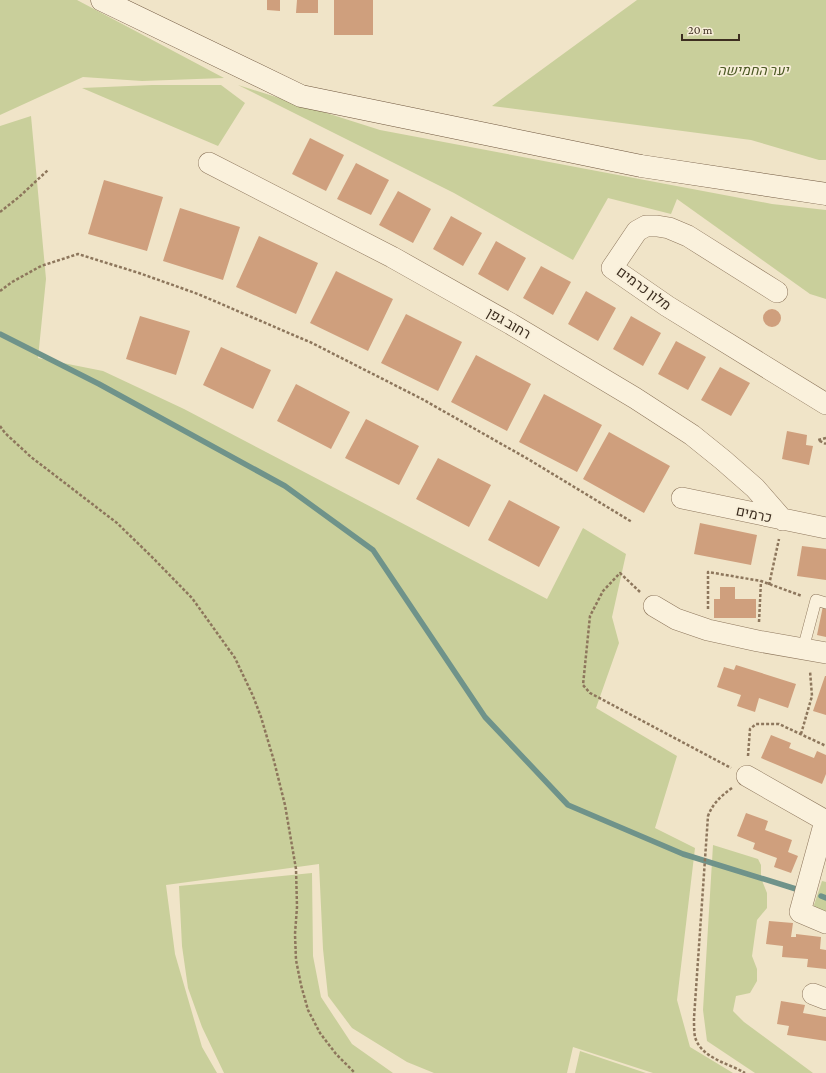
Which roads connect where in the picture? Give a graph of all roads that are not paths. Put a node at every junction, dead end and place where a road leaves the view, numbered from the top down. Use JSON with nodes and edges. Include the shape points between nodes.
{"nodes":[{"id":1,"x":102,"y":0,"type":"edge"},
{"id":2,"x":209,"y":163,"type":"dead end"},
{"id":3,"x":826,"y":194,"type":"edge"},
{"id":4,"x":778,"y":292,"type":"dead end"},
{"id":5,"x":826,"y":404,"type":"edge"},
{"id":6,"x":682,"y":498,"type":"dead end"},
{"id":7,"x":783,"y":520,"type":"junction"},
{"id":8,"x":826,"y":528,"type":"edge"},
{"id":9,"x":821,"y":602,"type":"edge"},
{"id":10,"x":654,"y":606,"type":"road end"},
{"id":11,"x":814,"y":651,"type":"edge"},
{"id":12,"x":747,"y":776,"type":"road end"},
{"id":13,"x":825,"y":821,"type":"edge"},
{"id":14,"x":826,"y":923,"type":"edge"}],
"edges":[{"from":1,"to":3,"type":"main road","via":[[301,96],[641,166]]},
{"from":2,"to":7,"type":"street","name":"רחוב גפן","via":[[392,257],[635,398],[692,435],[723,460],[755,488]]},
{"from":4,"to":5,"type":"street","name":"מלון כרמים","via":[[688,236],[657,226],[646,226],[637,231],[612,268],[673,310]]},
{"from":6,"to":7,"type":"street","name":"כרמים"},
{"from":7,"to":8,"type":"street","name":"כרמים"},
{"from":9,"to":11,"type":"lane"},
{"from":10,"to":11,"type":"street","via":[[676,618],[708,630]]},
{"from":12,"to":13,"type":"street"},
{"from":13,"to":14,"type":"street","via":[[800,912]]}]}
